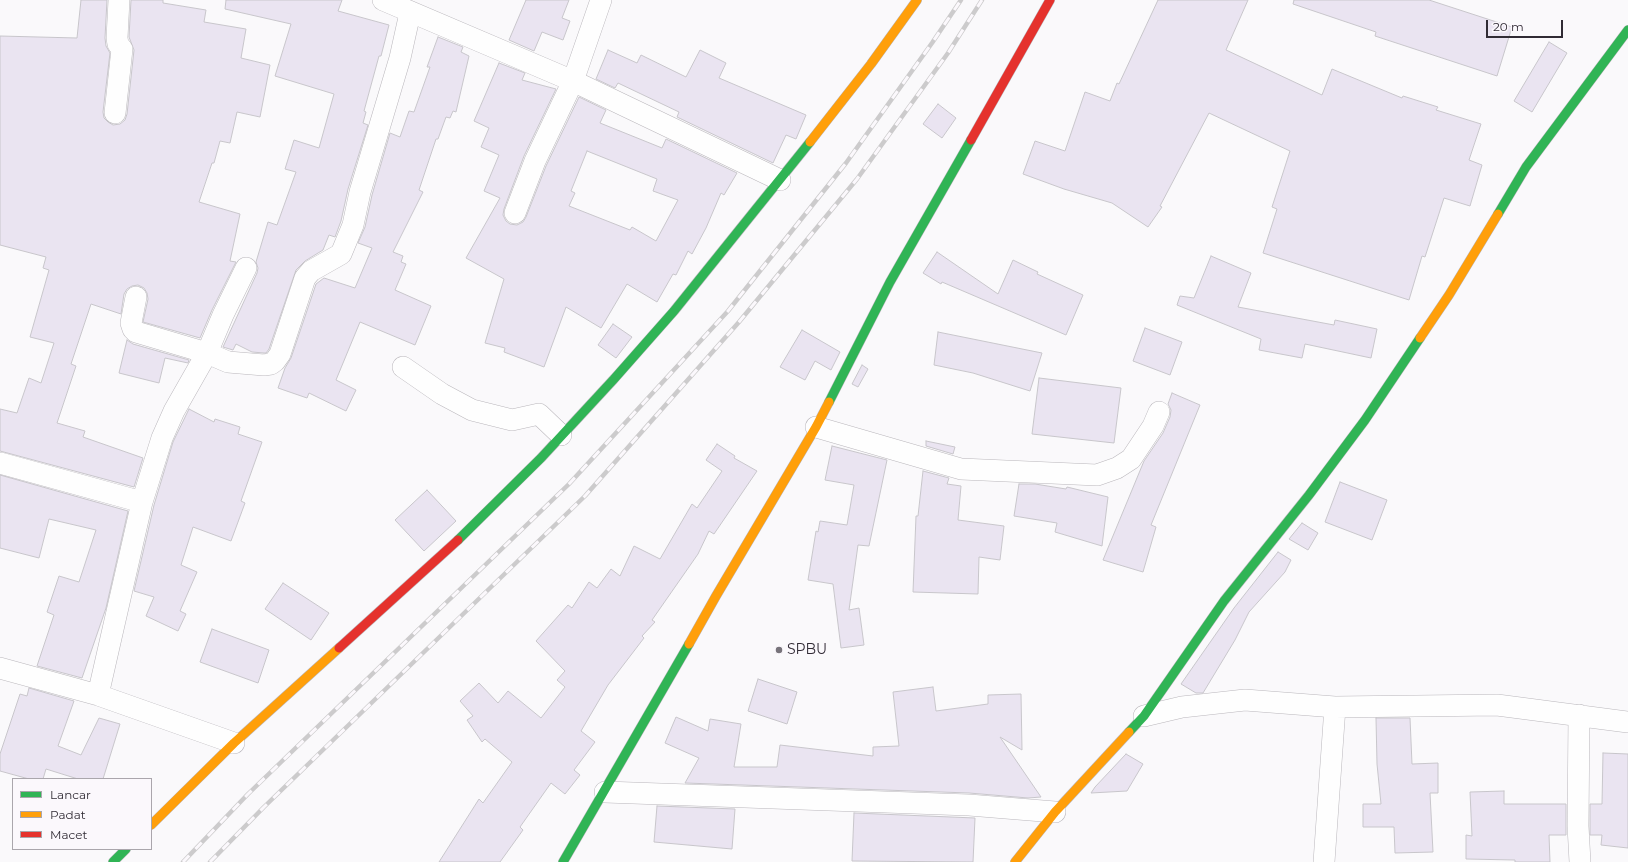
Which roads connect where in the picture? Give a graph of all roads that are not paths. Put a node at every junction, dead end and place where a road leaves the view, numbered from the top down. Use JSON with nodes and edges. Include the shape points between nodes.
{"nodes":[{"id":1,"x":120,"y":0,"type":"edge"},
{"id":2,"x":383,"y":0,"type":"edge"},
{"id":3,"x":601,"y":0,"type":"edge"},
{"id":4,"x":917,"y":0,"type":"edge"},
{"id":5,"x":1050,"y":0,"type":"edge"},
{"id":6,"x":410,"y":13,"type":"junction"},
{"id":7,"x":1628,"y":30,"type":"edge"},
{"id":8,"x":573,"y":81,"type":"junction"},
{"id":9,"x":115,"y":113,"type":"dead end"},
{"id":10,"x":780,"y":180,"type":"junction"},
{"id":11,"x":515,"y":213,"type":"dead end"},
{"id":12,"x":246,"y":268,"type":"dead end"},
{"id":13,"x":136,"y":297,"type":"dead end"},
{"id":14,"x":207,"y":352,"type":"junction"},
{"id":15,"x":403,"y":367,"type":"dead end"},
{"id":16,"x":1158,"y":412,"type":"dead end"},
{"id":17,"x":816,"y":427,"type":"junction"},
{"id":18,"x":562,"y":435,"type":"junction"},
{"id":19,"x":0,"y":463,"type":"edge"},
{"id":20,"x":142,"y":502,"type":"junction"},
{"id":21,"x":0,"y":668,"type":"edge"},
{"id":22,"x":98,"y":695,"type":"junction"},
{"id":23,"x":1336,"y":708,"type":"junction"},
{"id":24,"x":1579,"y":715,"type":"junction"},
{"id":25,"x":1144,"y":716,"type":"junction"},
{"id":26,"x":1628,"y":722,"type":"edge"},
{"id":27,"x":234,"y":743,"type":"junction"},
{"id":28,"x":605,"y":792,"type":"junction"},
{"id":29,"x":1055,"y":812,"type":"junction"},
{"id":30,"x":152,"y":824,"type":"edge"},
{"id":31,"x":125,"y":850,"type":"edge"},
{"id":32,"x":113,"y":862,"type":"edge"},
{"id":33,"x":563,"y":862,"type":"edge"},
{"id":34,"x":1015,"y":862,"type":"edge"},
{"id":35,"x":1324,"y":862,"type":"edge"},
{"id":36,"x":1580,"y":862,"type":"edge"}],
"edges":[{"from":1,"to":9,"type":"street","via":[[117,38],[122,49]]},
{"from":2,"to":6,"type":"street"},
{"from":3,"to":8,"type":"street"},
{"from":4,"to":10,"type":"main road","via":[[871,64]]},
{"from":5,"to":17,"type":"main road","via":[[890,282]]},
{"from":6,"to":8,"type":"street"},
{"from":6,"to":14,"type":"street","via":[[400,58],[360,192],[353,225],[341,254],[311,271],[305,278],[276,361],[264,365],[228,362]]},
{"from":7,"to":25,"type":"main road","via":[[1526,167],[1449,296],[1365,420],[1224,602]]},
{"from":8,"to":10,"type":"street"},
{"from":8,"to":11,"type":"street","via":[[535,161]]},
{"from":10,"to":18,"type":"main road","via":[[674,311]]},
{"from":12,"to":14,"type":"street"},
{"from":13,"to":14,"type":"street","via":[[131,323],[136,332]]},
{"from":14,"to":20,"type":"street","via":[[165,431]]},
{"from":15,"to":18,"type":"street","via":[[442,394],[472,410],[512,420],[539,414]]},
{"from":16,"to":17,"type":"street","via":[[1153,426],[1131,459],[1117,468],[1097,475],[961,469]]},
{"from":17,"to":28,"type":"main road"},
{"from":18,"to":27,"type":"main road","via":[[464,536]]},
{"from":19,"to":20,"type":"street"},
{"from":20,"to":22,"type":"street"},
{"from":21,"to":22,"type":"street"},
{"from":22,"to":27,"type":"street"},
{"from":23,"to":24,"type":"street","via":[[1497,705]]},
{"from":23,"to":25,"type":"street","via":[[1245,700],[1182,707]]},
{"from":23,"to":35,"type":"street"},
{"from":24,"to":26,"type":"street"},
{"from":24,"to":36,"type":"street"},
{"from":25,"to":29,"type":"main road"},
{"from":27,"to":30,"type":"main road"},
{"from":28,"to":29,"type":"street","via":[[969,806]]},
{"from":28,"to":33,"type":"main road"},
{"from":29,"to":34,"type":"main road"},
{"from":31,"to":32,"type":"main road"}]}
